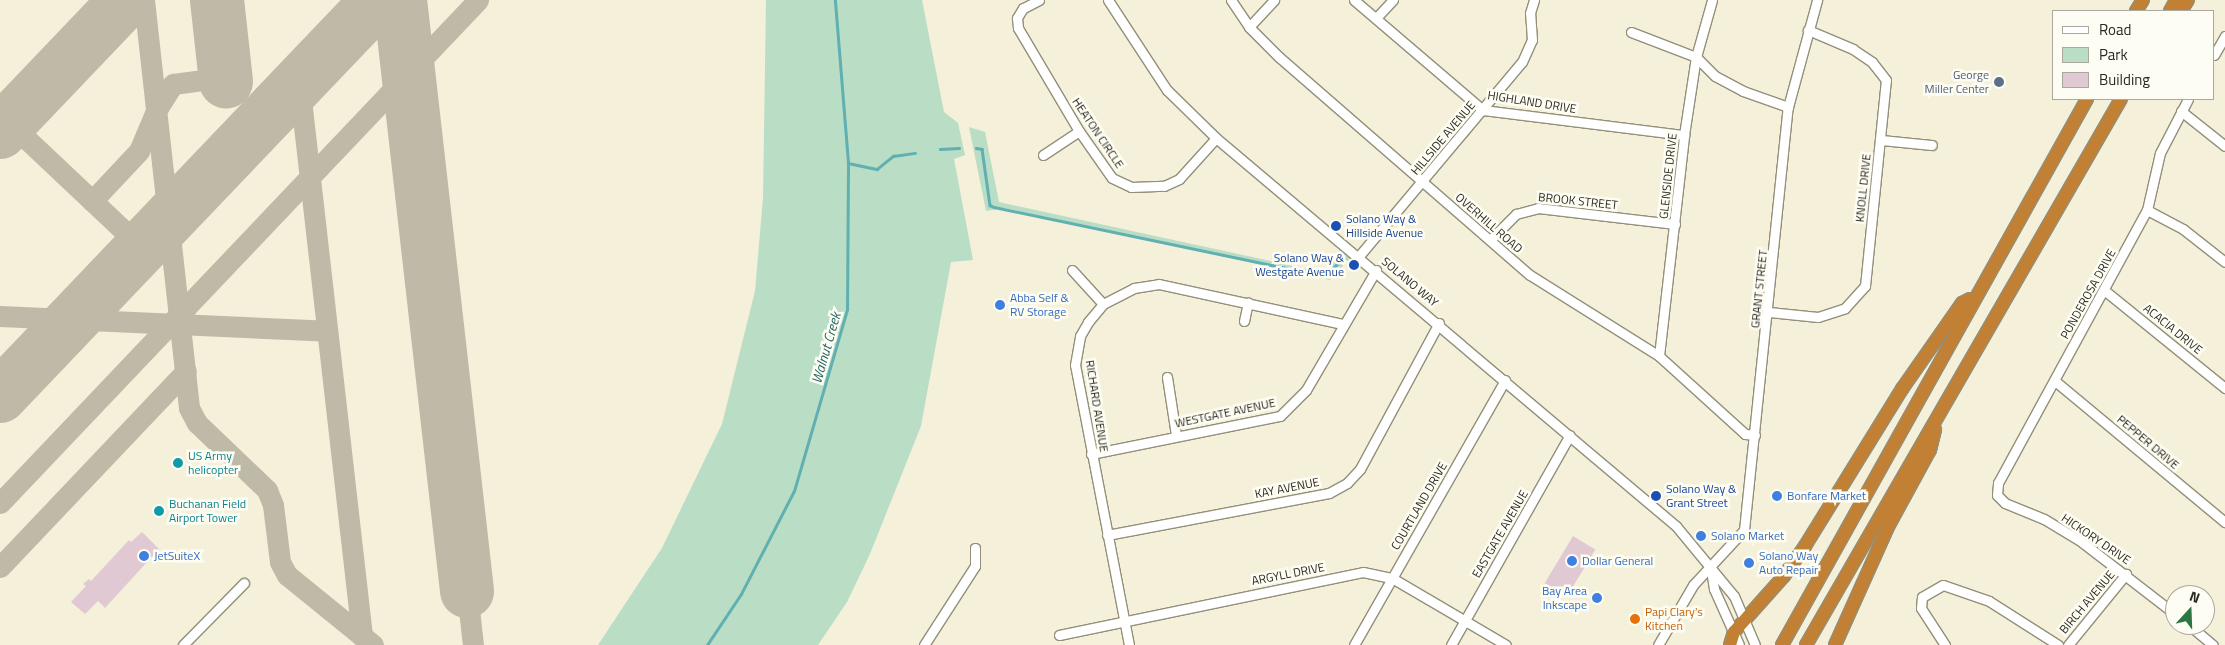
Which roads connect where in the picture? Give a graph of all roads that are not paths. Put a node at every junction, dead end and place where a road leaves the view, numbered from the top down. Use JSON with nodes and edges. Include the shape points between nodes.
{"nodes":[{"id":1,"x":1038,"y":0,"type":"edge"},
{"id":2,"x":1108,"y":0,"type":"edge"},
{"id":3,"x":1230,"y":0,"type":"edge"},
{"id":4,"x":1274,"y":0,"type":"edge"},
{"id":5,"x":1354,"y":0,"type":"edge"},
{"id":6,"x":1393,"y":0,"type":"edge"},
{"id":7,"x":1534,"y":0,"type":"edge"},
{"id":8,"x":1712,"y":0,"type":"edge"},
{"id":9,"x":1817,"y":0,"type":"edge"},
{"id":10,"x":1376,"y":18,"type":"junction"},
{"id":11,"x":1249,"y":27,"type":"junction"},
{"id":12,"x":1808,"y":30,"type":"junction"},
{"id":13,"x":1631,"y":32,"type":"dead end"},
{"id":14,"x":2225,"y":36,"type":"edge"},
{"id":15,"x":2215,"y":53,"type":"edge"},
{"id":16,"x":1696,"y":57,"type":"junction"},
{"id":17,"x":2086,"y":100,"type":"edge"},
{"id":18,"x":2120,"y":100,"type":"edge"},
{"id":19,"x":2187,"y":100,"type":"edge"},
{"id":20,"x":1788,"y":107,"type":"junction"},
{"id":21,"x":1483,"y":110,"type":"junction"},
{"id":22,"x":2181,"y":111,"type":"junction"},
{"id":23,"x":1079,"y":131,"type":"junction"},
{"id":24,"x":1684,"y":135,"type":"junction"},
{"id":25,"x":1216,"y":138,"type":"junction"},
{"id":26,"x":1881,"y":140,"type":"junction"},
{"id":27,"x":1932,"y":145,"type":"dead end"},
{"id":28,"x":2225,"y":146,"type":"edge"},
{"id":29,"x":1043,"y":155,"type":"dead end"},
{"id":30,"x":1422,"y":182,"type":"junction"},
{"id":31,"x":2147,"y":210,"type":"junction"},
{"id":32,"x":1675,"y":224,"type":"junction"},
{"id":33,"x":1490,"y":240,"type":"junction"},
{"id":34,"x":1359,"y":256,"type":"junction"},
{"id":35,"x":2225,"y":262,"type":"edge"},
{"id":36,"x":1072,"y":270,"type":"dead end"},
{"id":37,"x":1376,"y":270,"type":"junction"},
{"id":38,"x":2104,"y":290,"type":"junction"},
{"id":39,"x":1974,"y":297,"type":"junction"},
{"id":40,"x":1248,"y":302,"type":"junction"},
{"id":41,"x":1103,"y":304,"type":"junction"},
{"id":42,"x":1770,"y":312,"type":"junction"},
{"id":43,"x":1244,"y":321,"type":"dead end"},
{"id":44,"x":1440,"y":323,"type":"junction"},
{"id":45,"x":1343,"y":324,"type":"junction"},
{"id":46,"x":1659,"y":356,"type":"junction"},
{"id":47,"x":1167,"y":377,"type":"dead end"},
{"id":48,"x":1505,"y":380,"type":"junction"},
{"id":49,"x":2055,"y":381,"type":"junction"},
{"id":50,"x":2225,"y":388,"type":"edge"},
{"id":51,"x":1940,"y":412,"type":"junction"},
{"id":52,"x":1176,"y":435,"type":"junction"},
{"id":53,"x":1570,"y":435,"type":"junction"},
{"id":54,"x":1755,"y":435,"type":"junction"},
{"id":55,"x":1091,"y":454,"type":"junction"},
{"id":56,"x":1997,"y":495,"type":"joint"},
{"id":57,"x":2225,"y":522,"type":"edge"},
{"id":58,"x":1107,"y":535,"type":"junction"},
{"id":59,"x":974,"y":548,"type":"dead end"},
{"id":60,"x":1711,"y":570,"type":"junction"},
{"id":61,"x":2126,"y":574,"type":"junction"},
{"id":62,"x":1392,"y":578,"type":"junction"},
{"id":63,"x":244,"y":583,"type":"dead end"},
{"id":64,"x":2165,"y":606,"type":"edge"},
{"id":65,"x":1746,"y":619,"type":"junction"},
{"id":66,"x":1124,"y":620,"type":"junction"},
{"id":67,"x":1464,"y":622,"type":"junction"},
{"id":68,"x":1734,"y":632,"type":"junction"},
{"id":69,"x":1059,"y":635,"type":"dead end"},
{"id":70,"x":2201,"y":635,"type":"edge"},
{"id":71,"x":1784,"y":640,"type":"edge"},
{"id":72,"x":183,"y":645,"type":"edge"},
{"id":73,"x":924,"y":645,"type":"edge"},
{"id":74,"x":1129,"y":645,"type":"edge"},
{"id":75,"x":1354,"y":645,"type":"edge"},
{"id":76,"x":1451,"y":645,"type":"edge"},
{"id":77,"x":1506,"y":645,"type":"edge"},
{"id":78,"x":1658,"y":645,"type":"edge"},
{"id":79,"x":1730,"y":645,"type":"edge"},
{"id":80,"x":1739,"y":645,"type":"edge"},
{"id":81,"x":1755,"y":645,"type":"edge"},
{"id":82,"x":1806,"y":645,"type":"edge"},
{"id":83,"x":1835,"y":645,"type":"edge"},
{"id":84,"x":1945,"y":645,"type":"edge"},
{"id":85,"x":2058,"y":645,"type":"edge"},
{"id":86,"x":2068,"y":645,"type":"edge"},
{"id":87,"x":2213,"y":645,"type":"edge"}],
"edges":[{"from":1,"to":23,"type":"street","name":"HEATON CIRCLE","via":[[1023,8],[1017,18],[1018,28]]},
{"from":2,"to":25,"type":"street","name":"SOLANO WAY","via":[[1167,90]]},
{"from":3,"to":11,"type":"street","name":"OVERHILL ROAD"},
{"from":4,"to":11,"type":"street"},
{"from":5,"to":10,"type":"street","name":"HIGHLAND DRIVE"},
{"from":6,"to":10,"type":"street"},
{"from":7,"to":21,"type":"street","name":"HILLSIDE AVENUE","via":[[1530,13],[1532,40],[1522,62]]},
{"from":8,"to":16,"type":"street","name":"GLENSIDE DRIVE"},
{"from":9,"to":12,"type":"street","name":"GRANT STREET"},
{"from":10,"to":21,"type":"street","name":"HIGHLAND DRIVE"},
{"from":11,"to":30,"type":"street","name":"OVERHILL ROAD"},
{"from":12,"to":20,"type":"street","name":"GRANT STREET"},
{"from":12,"to":26,"type":"street","name":"KNOLL DRIVE","via":[[1853,49],[1872,62],[1886,80]]},
{"from":13,"to":16,"type":"street"},
{"from":14,"to":15,"type":"street"},
{"from":16,"to":20,"type":"street","via":[[1715,76],[1743,92]]},
{"from":16,"to":24,"type":"street","name":"GLENSIDE DRIVE"},
{"from":17,"to":39,"type":"highway"},
{"from":18,"to":51,"type":"highway"},
{"from":19,"to":22,"type":"street","name":"PONDEROSA DRIVE"},
{"from":20,"to":42,"type":"street","name":"GRANT STREET"},
{"from":21,"to":24,"type":"street","name":"HIGHLAND DRIVE"},
{"from":21,"to":30,"type":"street","name":"HILLSIDE AVENUE"},
{"from":22,"to":28,"type":"street"},
{"from":22,"to":31,"type":"street","name":"PONDEROSA DRIVE","via":[[2160,153]]},
{"from":23,"to":25,"type":"street","name":"HEATON CIRCLE","via":[[1112,178],[1131,187],[1148,189],[1179,180]]},
{"from":23,"to":29,"type":"street"},
{"from":24,"to":32,"type":"street","name":"GLENSIDE DRIVE"},
{"from":25,"to":34,"type":"street","name":"SOLANO WAY"},
{"from":26,"to":27,"type":"street"},
{"from":26,"to":42,"type":"street","name":"KNOLL DRIVE","via":[[1865,286],[1844,308],[1818,317]]},
{"from":30,"to":33,"type":"street","name":"OVERHILL ROAD"},
{"from":30,"to":34,"type":"street","name":"HILLSIDE AVENUE"},
{"from":31,"to":35,"type":"street","via":[[2183,229]]},
{"from":31,"to":38,"type":"street","name":"PONDEROSA DRIVE"},
{"from":32,"to":33,"type":"street","name":"BROOK STREET","via":[[1538,208],[1516,214]]},
{"from":32,"to":46,"type":"street","name":"GLENSIDE DRIVE"},
{"from":33,"to":46,"type":"street","name":"OVERHILL ROAD","via":[[1530,275]]},
{"from":34,"to":37,"type":"street","name":"SOLANO WAY"},
{"from":36,"to":41,"type":"street"},
{"from":37,"to":44,"type":"street","name":"SOLANO WAY"},
{"from":37,"to":45,"type":"street","name":"WESTGATE AVENUE"},
{"from":38,"to":49,"type":"street","name":"PONDEROSA DRIVE"},
{"from":38,"to":50,"type":"street","name":"ACACIA DRIVE"},
{"from":39,"to":65,"type":"highway","via":[[1962,303],[1884,416],[1805,546]]},
{"from":39,"to":71,"type":"highway"},
{"from":40,"to":41,"type":"street","name":"RICHARD AVENUE","via":[[1159,284],[1134,288]]},
{"from":40,"to":43,"type":"street"},
{"from":40,"to":45,"type":"street","name":"RICHARD AVENUE"},
{"from":41,"to":55,"type":"street","name":"RICHARD AVENUE","via":[[1080,336],[1075,365]]},
{"from":42,"to":54,"type":"street","name":"GRANT STREET"},
{"from":44,"to":48,"type":"street","name":"SOLANO WAY"},
{"from":44,"to":58,"type":"street","name":"KAY AVENUE","via":[[1360,469],[1346,483],[1328,493]]},
{"from":45,"to":52,"type":"street","name":"WESTGATE AVENUE","via":[[1306,390],[1280,416]]},
{"from":46,"to":54,"type":"street","name":"OVERHILL ROAD","via":[[1745,434]]},
{"from":47,"to":52,"type":"street"},
{"from":48,"to":53,"type":"street","name":"SOLANO WAY"},
{"from":48,"to":62,"type":"street","name":"COURTLAND DRIVE"},
{"from":49,"to":56,"type":"street","name":"PONDEROSA DRIVE","via":[[1998,483]]},
{"from":49,"to":57,"type":"street","name":"PEPPER DRIVE"},
{"from":51,"to":82,"type":"highway"},
{"from":51,"to":83,"type":"highway","via":[[1930,450],[1888,527]]},
{"from":52,"to":55,"type":"street","name":"WESTGATE AVENUE"},
{"from":53,"to":60,"type":"street","name":"SOLANO WAY","via":[[1676,526]]},
{"from":53,"to":67,"type":"street","name":"EASTGATE AVENUE"},
{"from":54,"to":60,"type":"street","name":"GRANT STREET","via":[[1744,530]]},
{"from":55,"to":58,"type":"street","name":"RICHARD AVENUE"},
{"from":56,"to":61,"type":"street","name":"HICKORY DRIVE","via":[[2005,503],[2044,519],[2082,542]]},
{"from":58,"to":66,"type":"street","name":"RICHARD AVENUE"},
{"from":59,"to":73,"type":"street","via":[[975,566]]},
{"from":60,"to":65,"type":"street","via":[[1725,582]]},
{"from":60,"to":68,"type":"street","via":[[1714,589]]},
{"from":60,"to":78,"type":"street","name":"GRANT STREET","via":[[1693,585]]},
{"from":61,"to":64,"type":"street","name":"HICKORY DRIVE"},
{"from":61,"to":86,"type":"street","name":"BIRCH AVENUE"},
{"from":62,"to":66,"type":"street","name":"ARGYLL DRIVE","via":[[1363,572]]},
{"from":62,"to":67,"type":"street","name":"ARGYLL DRIVE"},
{"from":62,"to":75,"type":"street","name":"COURTLAND DRIVE"},
{"from":63,"to":72,"type":"street"},
{"from":65,"to":68,"type":"highway"},
{"from":65,"to":81,"type":"street"},
{"from":66,"to":69,"type":"street","name":"ARGYLL DRIVE"},
{"from":66,"to":74,"type":"street","name":"RICHARD AVENUE"},
{"from":67,"to":76,"type":"street","name":"EASTGATE AVENUE"},
{"from":67,"to":77,"type":"street","name":"ARGYLL DRIVE"},
{"from":68,"to":79,"type":"highway"},
{"from":68,"to":80,"type":"street"},
{"from":70,"to":87,"type":"street"},
{"from":84,"to":85,"type":"street","via":[[1921,608],[1926,594],[1942,585],[1989,600]]}]}
